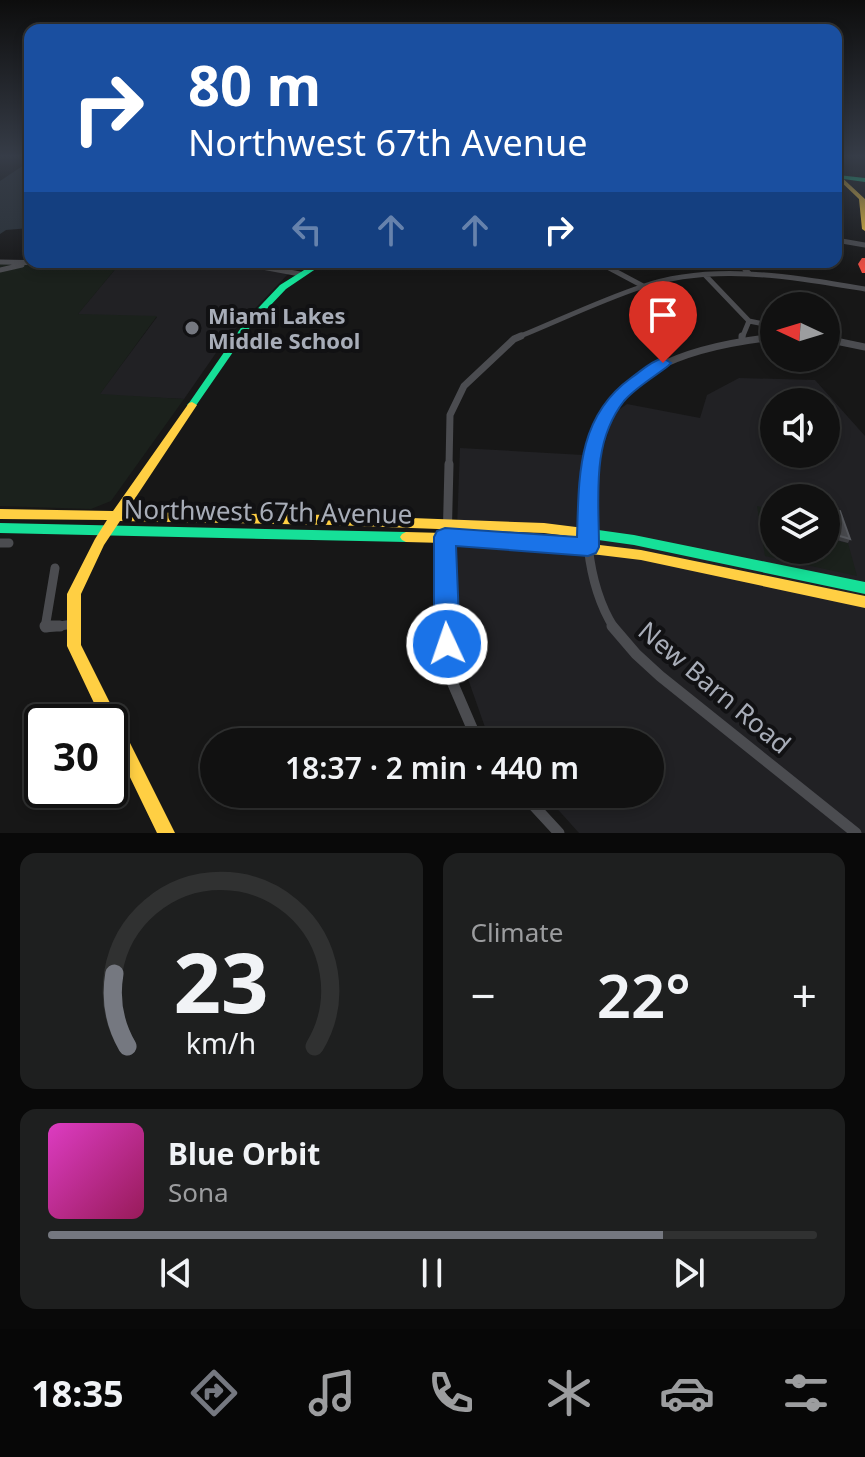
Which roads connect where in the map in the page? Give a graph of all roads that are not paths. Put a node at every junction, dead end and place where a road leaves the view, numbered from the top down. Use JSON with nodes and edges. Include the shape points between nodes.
{"nodes":[{"id":1,"x":859,"y":196,"type":"edge"},
{"id":2,"x":865,"y":229,"type":"edge"},
{"id":3,"x":842,"y":241,"type":"edge"},
{"id":4,"x":865,"y":245,"type":"edge"},
{"id":5,"x":865,"y":260,"type":"edge"},
{"id":6,"x":0,"y":262,"type":"edge"},
{"id":7,"x":24,"y":264,"type":"joint"},
{"id":8,"x":267,"y":268,"type":"edge"},
{"id":9,"x":311,"y":268,"type":"edge"},
{"id":10,"x":609,"y":268,"type":"edge"},
{"id":11,"x":744,"y":268,"type":"edge"},
{"id":12,"x":0,"y":270,"type":"edge"},
{"id":13,"x":865,"y":271,"type":"edge"},
{"id":14,"x":300,"y":274,"type":"junction"},
{"id":15,"x":750,"y":274,"type":"junction"},
{"id":16,"x":705,"y":275,"type":"junction"},
{"id":17,"x":643,"y":286,"type":"junction"},
{"id":18,"x":865,"y":289,"type":"edge"},
{"id":19,"x":749,"y":321,"type":"junction"},
{"id":20,"x":760,"y":323,"type":"edge"},
{"id":21,"x":760,"y":339,"type":"edge"},
{"id":22,"x":742,"y":341,"type":"junction"},
{"id":23,"x":840,"y":342,"type":"edge"},
{"id":24,"x":865,"y":347,"type":"edge"},
{"id":25,"x":0,"y":514,"type":"edge"},
{"id":26,"x":118,"y":516,"type":"junction"},
{"id":27,"x":445,"y":523,"type":"junction"},
{"id":28,"x":0,"y":528,"type":"edge"},
{"id":29,"x":109,"y":529,"type":"junction"},
{"id":30,"x":588,"y":533,"type":"junction"},
{"id":31,"x":445,"y":537,"type":"junction"},
{"id":32,"x":588,"y":547,"type":"junction"},
{"id":33,"x":55,"y":568,"type":"dead end"},
{"id":34,"x":865,"y":588,"type":"edge"},
{"id":35,"x":865,"y":602,"type":"edge"},
{"id":36,"x":73,"y":624,"type":"junction"},
{"id":37,"x":472,"y":728,"type":"edge"},
{"id":38,"x":536,"y":808,"type":"edge"},
{"id":39,"x":166,"y":833,"type":"edge"},
{"id":40,"x":559,"y":833,"type":"edge"},
{"id":41,"x":856,"y":833,"type":"edge"}],
"edges":[{"from":1,"to":2,"type":"main road"},
{"from":3,"to":4,"type":"street"},
{"from":5,"to":13,"type":"main road"},
{"from":6,"to":7,"type":"street"},
{"from":7,"to":12,"type":"street"},
{"from":8,"to":14,"type":"street"},
{"from":9,"to":14,"type":"main road"},
{"from":10,"to":17,"type":"street"},
{"from":11,"to":15,"type":"street"},
{"from":14,"to":26,"type":"main road","via":[[248,324]]},
{"from":15,"to":16,"type":"street"},
{"from":15,"to":18,"type":"street"},
{"from":16,"to":17,"type":"street"},
{"from":16,"to":19,"type":"street"},
{"from":17,"to":27,"type":"street","via":[[514,339],[464,386],[450,415]]},
{"from":19,"to":20,"type":"street"},
{"from":19,"to":22,"type":"street"},
{"from":21,"to":22,"type":"street","name":"New Barn Road"},
{"from":22,"to":30,"type":"street","name":"New Barn Road","via":[[663,363],[636,380],[608,409],[590,456]]},
{"from":23,"to":24,"type":"street"},
{"from":25,"to":26,"type":"main road","name":"Northwest 67th Avenue"},
{"from":26,"to":27,"type":"main road","name":"Northwest 67th Avenue"},
{"from":26,"to":29,"type":"main road"},
{"from":27,"to":30,"type":"main road","name":"Northwest 67th Avenue"},
{"from":27,"to":31,"type":"street"},
{"from":28,"to":29,"type":"main road","name":"Northwest 67th Avenue"},
{"from":29,"to":31,"type":"main road","name":"Northwest 67th Avenue"},
{"from":29,"to":36,"type":"main road","via":[[74,594]]},
{"from":30,"to":32,"type":"street","name":"New Barn Road"},
{"from":30,"to":34,"type":"main road","name":"Northwest 67th Avenue"},
{"from":31,"to":32,"type":"main road","name":"Northwest 67th Avenue"},
{"from":31,"to":37,"type":"street","via":[[450,677]]},
{"from":32,"to":35,"type":"main road","name":"Northwest 67th Avenue"},
{"from":32,"to":41,"type":"street","name":"New Barn Road","via":[[600,605],[635,653]]},
{"from":33,"to":36,"type":"street","via":[[45,628]]},
{"from":36,"to":39,"type":"main road","via":[[74,646]]},
{"from":38,"to":40,"type":"street"}]}
